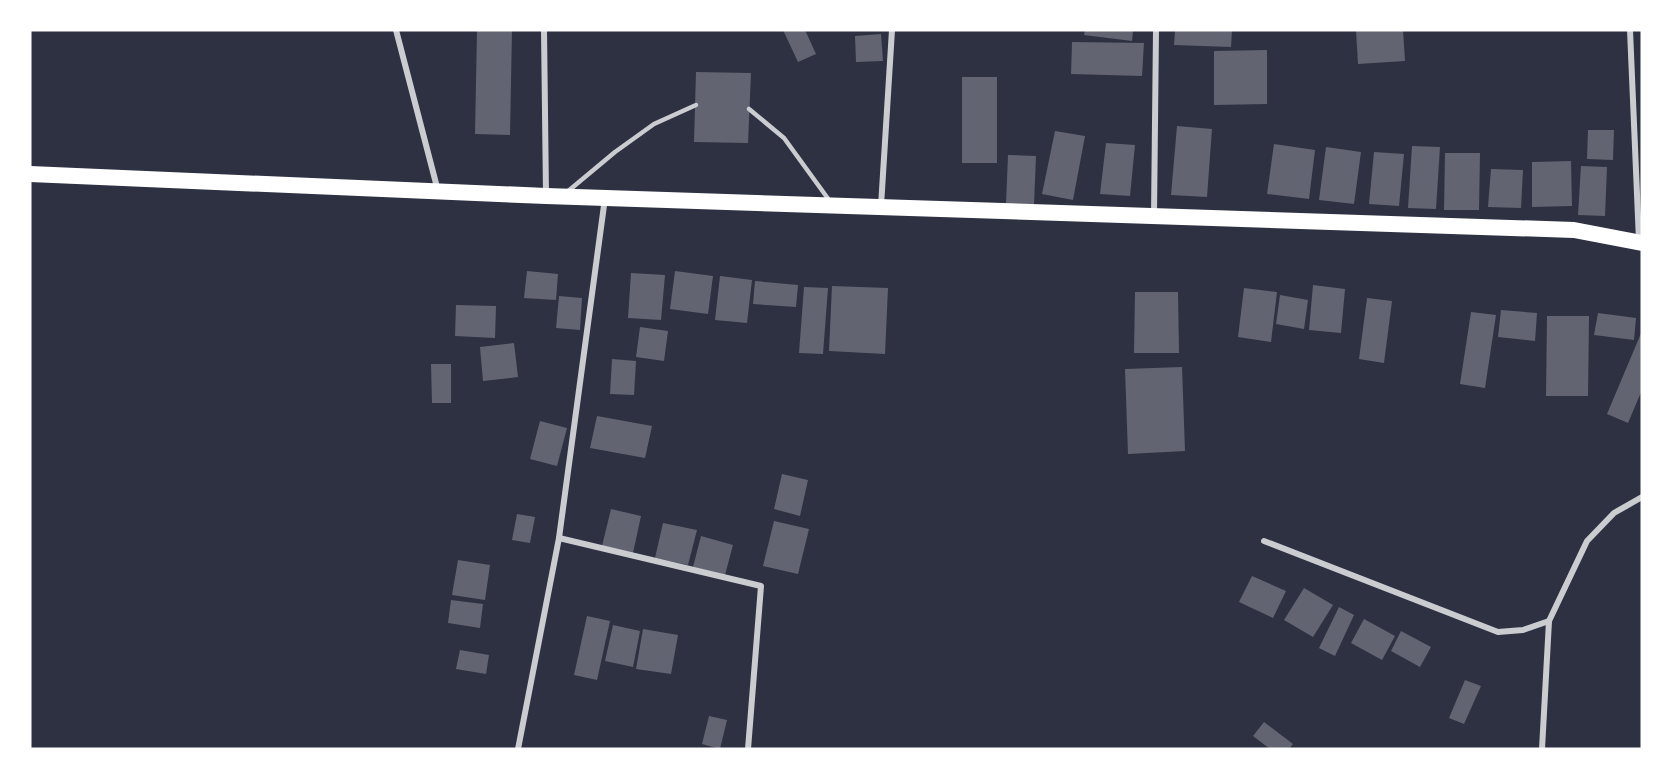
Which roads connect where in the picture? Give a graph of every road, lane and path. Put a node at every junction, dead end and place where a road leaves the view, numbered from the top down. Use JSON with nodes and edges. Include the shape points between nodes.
{"nodes":[{"id":1,"x":396,"y":30,"type":"edge"},
{"id":2,"x":544,"y":30,"type":"edge"},
{"id":3,"x":892,"y":30,"type":"edge"},
{"id":4,"x":1156,"y":30,"type":"edge"},
{"id":5,"x":1630,"y":30,"type":"edge"},
{"id":6,"x":696,"y":105,"type":"dead end"},
{"id":7,"x":749,"y":109,"type":"dead end"},
{"id":8,"x":30,"y":174,"type":"edge"},
{"id":9,"x":438,"y":192,"type":"junction"},
{"id":10,"x":554,"y":196,"type":"junction"},
{"id":11,"x":605,"y":198,"type":"junction"},
{"id":12,"x":832,"y":205,"type":"junction"},
{"id":13,"x":881,"y":206,"type":"junction"},
{"id":14,"x":1154,"y":218,"type":"junction"},
{"id":15,"x":1640,"y":243,"type":"edge"},
{"id":16,"x":1642,"y":497,"type":"edge"},
{"id":17,"x":559,"y":538,"type":"junction"},
{"id":18,"x":1264,"y":541,"type":"dead end"},
{"id":19,"x":1549,"y":621,"type":"junction"},
{"id":20,"x":518,"y":749,"type":"edge"},
{"id":21,"x":748,"y":749,"type":"edge"},
{"id":22,"x":1542,"y":749,"type":"edge"}],
"edges":[{"from":1,"to":9,"type":"street"},
{"from":2,"to":10,"type":"street"},
{"from":3,"to":13,"type":"street"},
{"from":4,"to":14,"type":"street"},
{"from":5,"to":15,"type":"street"},
{"from":6,"to":10,"type":"lane","via":[[654,124]]},
{"from":7,"to":12,"type":"lane","via":[[784,138]]},
{"from":8,"to":9,"type":"highway"},
{"from":9,"to":10,"type":"highway"},
{"from":10,"to":11,"type":"highway"},
{"from":11,"to":12,"type":"highway"},
{"from":11,"to":17,"type":"street"},
{"from":12,"to":13,"type":"highway"},
{"from":13,"to":14,"type":"highway"},
{"from":14,"to":15,"type":"highway","via":[[1574,230]]},
{"from":16,"to":19,"type":"street","via":[[1614,513],[1587,541]]},
{"from":17,"to":20,"type":"street"},
{"from":17,"to":21,"type":"street","via":[[761,586]]},
{"from":18,"to":19,"type":"street","via":[[1498,632],[1523,630]]},
{"from":19,"to":22,"type":"street"}]}
